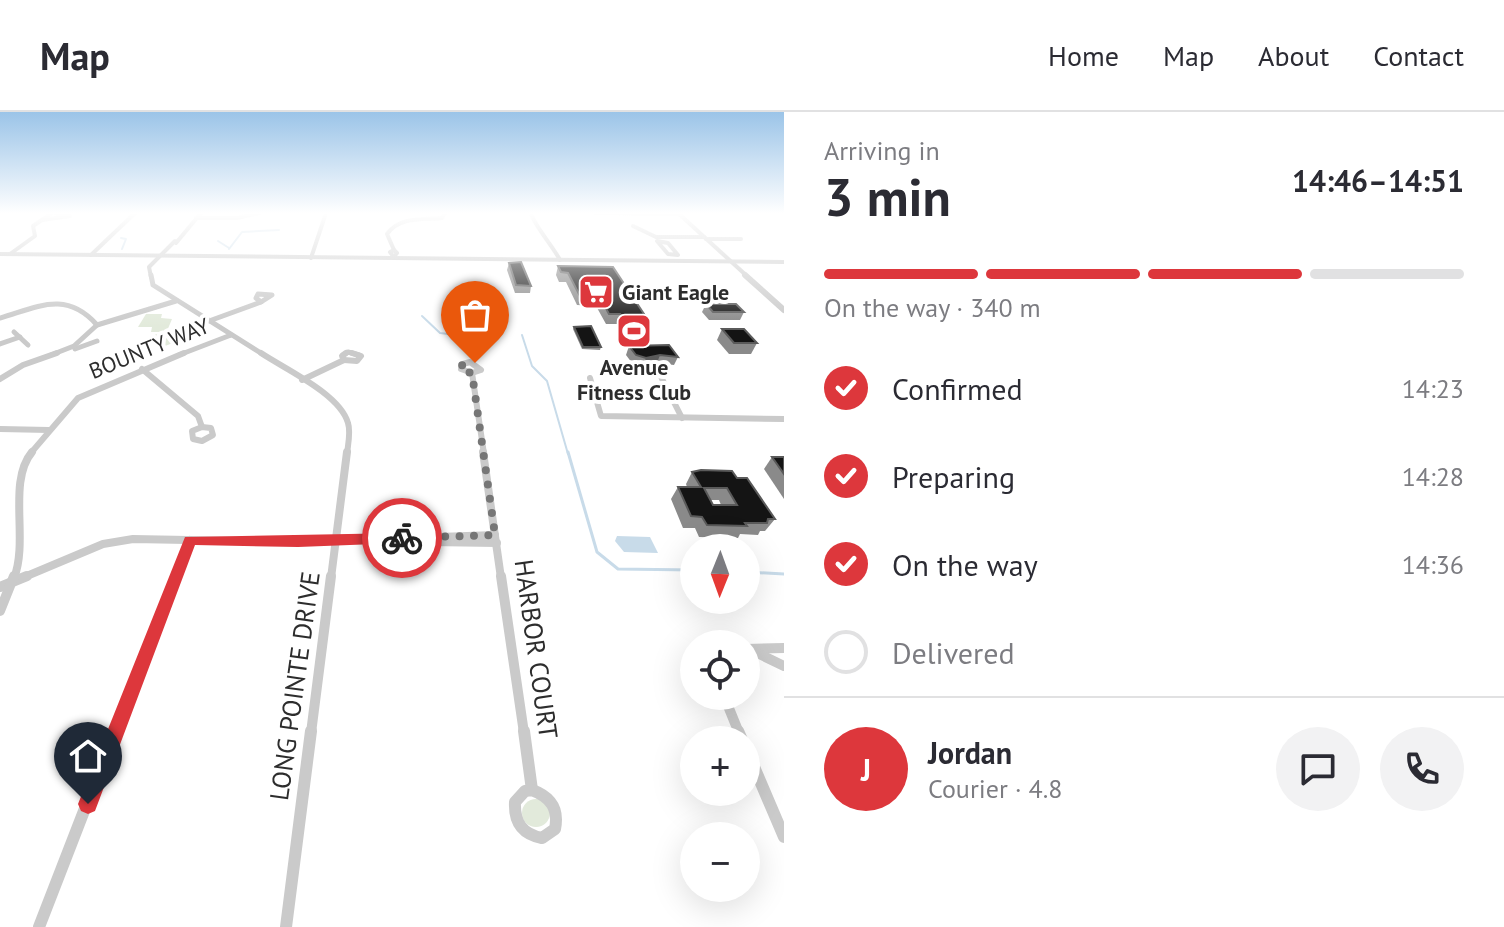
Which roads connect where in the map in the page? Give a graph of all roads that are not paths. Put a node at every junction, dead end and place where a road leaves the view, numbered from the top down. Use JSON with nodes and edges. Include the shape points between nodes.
{"nodes":[{"id":1,"x":14,"y":251,"type":"edge"},
{"id":2,"x":95,"y":251,"type":"edge"},
{"id":3,"x":166,"y":251,"type":"edge"},
{"id":4,"x":313,"y":251,"type":"edge"},
{"id":5,"x":392,"y":251,"type":"edge"},
{"id":6,"x":556,"y":251,"type":"edge"},
{"id":7,"x":675,"y":251,"type":"edge"},
{"id":8,"x":720,"y":251,"type":"edge"},
{"id":9,"x":0,"y":254,"type":"edge"},
{"id":10,"x":10,"y":254,"type":"junction"},
{"id":11,"x":91,"y":255,"type":"junction"},
{"id":12,"x":393,"y":255,"type":"junction"},
{"id":13,"x":161,"y":256,"type":"junction"},
{"id":14,"x":311,"y":258,"type":"junction"},
{"id":15,"x":560,"y":260,"type":"junction"},
{"id":16,"x":679,"y":262,"type":"junction"},
{"id":17,"x":732,"y":262,"type":"junction"},
{"id":18,"x":784,"y":262,"type":"edge"},
{"id":19,"x":176,"y":301,"type":"junction"},
{"id":20,"x":261,"y":302,"type":"dead end"},
{"id":21,"x":784,"y":310,"type":"edge"},
{"id":22,"x":0,"y":318,"type":"edge"},
{"id":23,"x":209,"y":321,"type":"junction"},
{"id":24,"x":97,"y":325,"type":"junction"},
{"id":25,"x":14,"y":332,"type":"dead end"},
{"id":26,"x":89,"y":335,"type":"junction"},
{"id":27,"x":231,"y":335,"type":"junction"},
{"id":28,"x":20,"y":337,"type":"junction"},
{"id":29,"x":97,"y":341,"type":"junction"},
{"id":30,"x":0,"y":344,"type":"edge"},
{"id":31,"x":28,"y":345,"type":"dead end"},
{"id":32,"x":103,"y":347,"type":"dead end"},
{"id":33,"x":71,"y":350,"type":"junction"},
{"id":34,"x":344,"y":360,"type":"dead end"},
{"id":35,"x":142,"y":369,"type":"junction"},
{"id":36,"x":657,"y":369,"type":"dead end"},
{"id":37,"x":472,"y":373,"type":"dead end"},
{"id":38,"x":590,"y":378,"type":"dead end"},
{"id":39,"x":0,"y":379,"type":"edge"},
{"id":40,"x":302,"y":380,"type":"junction"},
{"id":41,"x":682,"y":418,"type":"junction"},
{"id":42,"x":784,"y":419,"type":"edge"},
{"id":43,"x":202,"y":427,"type":"dead end"},
{"id":44,"x":0,"y":429,"type":"edge"},
{"id":45,"x":49,"y":430,"type":"junction"},
{"id":46,"x":337,"y":539,"type":"junction"},
{"id":47,"x":496,"y":539,"type":"junction"},
{"id":48,"x":190,"y":540,"type":"junction"},
{"id":49,"x":14,"y":581,"type":"junction"},
{"id":50,"x":0,"y":587,"type":"edge"},
{"id":51,"x":0,"y":611,"type":"edge"},
{"id":52,"x":784,"y":648,"type":"edge"},
{"id":53,"x":760,"y":649,"type":"edge"},
{"id":54,"x":760,"y":655,"type":"edge"},
{"id":55,"x":784,"y":666,"type":"edge"},
{"id":56,"x":760,"y":781,"type":"edge"},
{"id":57,"x":532,"y":790,"type":"dead end"},
{"id":58,"x":784,"y":837,"type":"edge"},
{"id":59,"x":39,"y":927,"type":"edge"},
{"id":60,"x":286,"y":927,"type":"edge"}],
"edges":[{"from":1,"to":10,"type":"street"},
{"from":2,"to":11,"type":"street"},
{"from":3,"to":13,"type":"street","name":"LONG POINTE DRIVE"},
{"from":4,"to":14,"type":"street"},
{"from":5,"to":12,"type":"street"},
{"from":6,"to":15,"type":"street"},
{"from":7,"to":16,"type":"street"},
{"from":8,"to":17,"type":"street"},
{"from":9,"to":10,"type":"street"},
{"from":10,"to":11,"type":"street"},
{"from":11,"to":13,"type":"street"},
{"from":12,"to":14,"type":"street"},
{"from":12,"to":15,"type":"street"},
{"from":13,"to":14,"type":"street"},
{"from":13,"to":19,"type":"street","name":"LONG POINTE DRIVE","via":[[149,276]]},
{"from":15,"to":16,"type":"street"},
{"from":16,"to":17,"type":"street"},
{"from":17,"to":18,"type":"street"},
{"from":17,"to":21,"type":"street"},
{"from":19,"to":23,"type":"street","name":"LONG POINTE DRIVE"},
{"from":19,"to":24,"type":"street","name":"BOUNTY WAY"},
{"from":20,"to":23,"type":"street"},
{"from":22,"to":24,"type":"street","name":"BOUNTY WAY","via":[[58,303],[79,310]]},
{"from":23,"to":27,"type":"street","name":"LONG POINTE DRIVE"},
{"from":24,"to":26,"type":"street","name":"BOUNTY WAY"},
{"from":25,"to":28,"type":"street"},
{"from":26,"to":29,"type":"street","name":"BOUNTY WAY"},
{"from":26,"to":33,"type":"street","name":"BOUNTY WAY"},
{"from":27,"to":35,"type":"street","name":"BOUNTY WAY"},
{"from":27,"to":40,"type":"street","name":"LONG POINTE DRIVE"},
{"from":28,"to":30,"type":"street"},
{"from":28,"to":31,"type":"street"},
{"from":29,"to":32,"type":"street","name":"BOUNTY WAY"},
{"from":29,"to":33,"type":"street","name":"BOUNTY WAY"},
{"from":33,"to":39,"type":"street","name":"BOUNTY WAY"},
{"from":34,"to":40,"type":"street"},
{"from":35,"to":43,"type":"street","via":[[198,416]]},
{"from":35,"to":45,"type":"street","name":"BOUNTY WAY","via":[[78,398]]},
{"from":36,"to":41,"type":"street"},
{"from":37,"to":47,"type":"street","name":"HARBOR COURT"},
{"from":38,"to":41,"type":"street","via":[[601,416]]},
{"from":40,"to":46,"type":"street","name":"LONG POINTE DRIVE","via":[[338,404],[350,427]]},
{"from":41,"to":42,"type":"street"},
{"from":44,"to":45,"type":"street"},
{"from":45,"to":49,"type":"street","name":"BOUNTY WAY","via":[[21,472],[20,562]]},
{"from":46,"to":47,"type":"street"},
{"from":46,"to":48,"type":"street"},
{"from":46,"to":60,"type":"street","name":"LONG POINTE DRIVE"},
{"from":47,"to":57,"type":"street","name":"HARBOR COURT"},
{"from":48,"to":49,"type":"street","via":[[118,541]]},
{"from":48,"to":59,"type":"street"},
{"from":49,"to":50,"type":"street"},
{"from":49,"to":51,"type":"street","name":"BOUNTY WAY"},
{"from":52,"to":53,"type":"street"},
{"from":54,"to":55,"type":"street"},
{"from":56,"to":58,"type":"street"}]}
